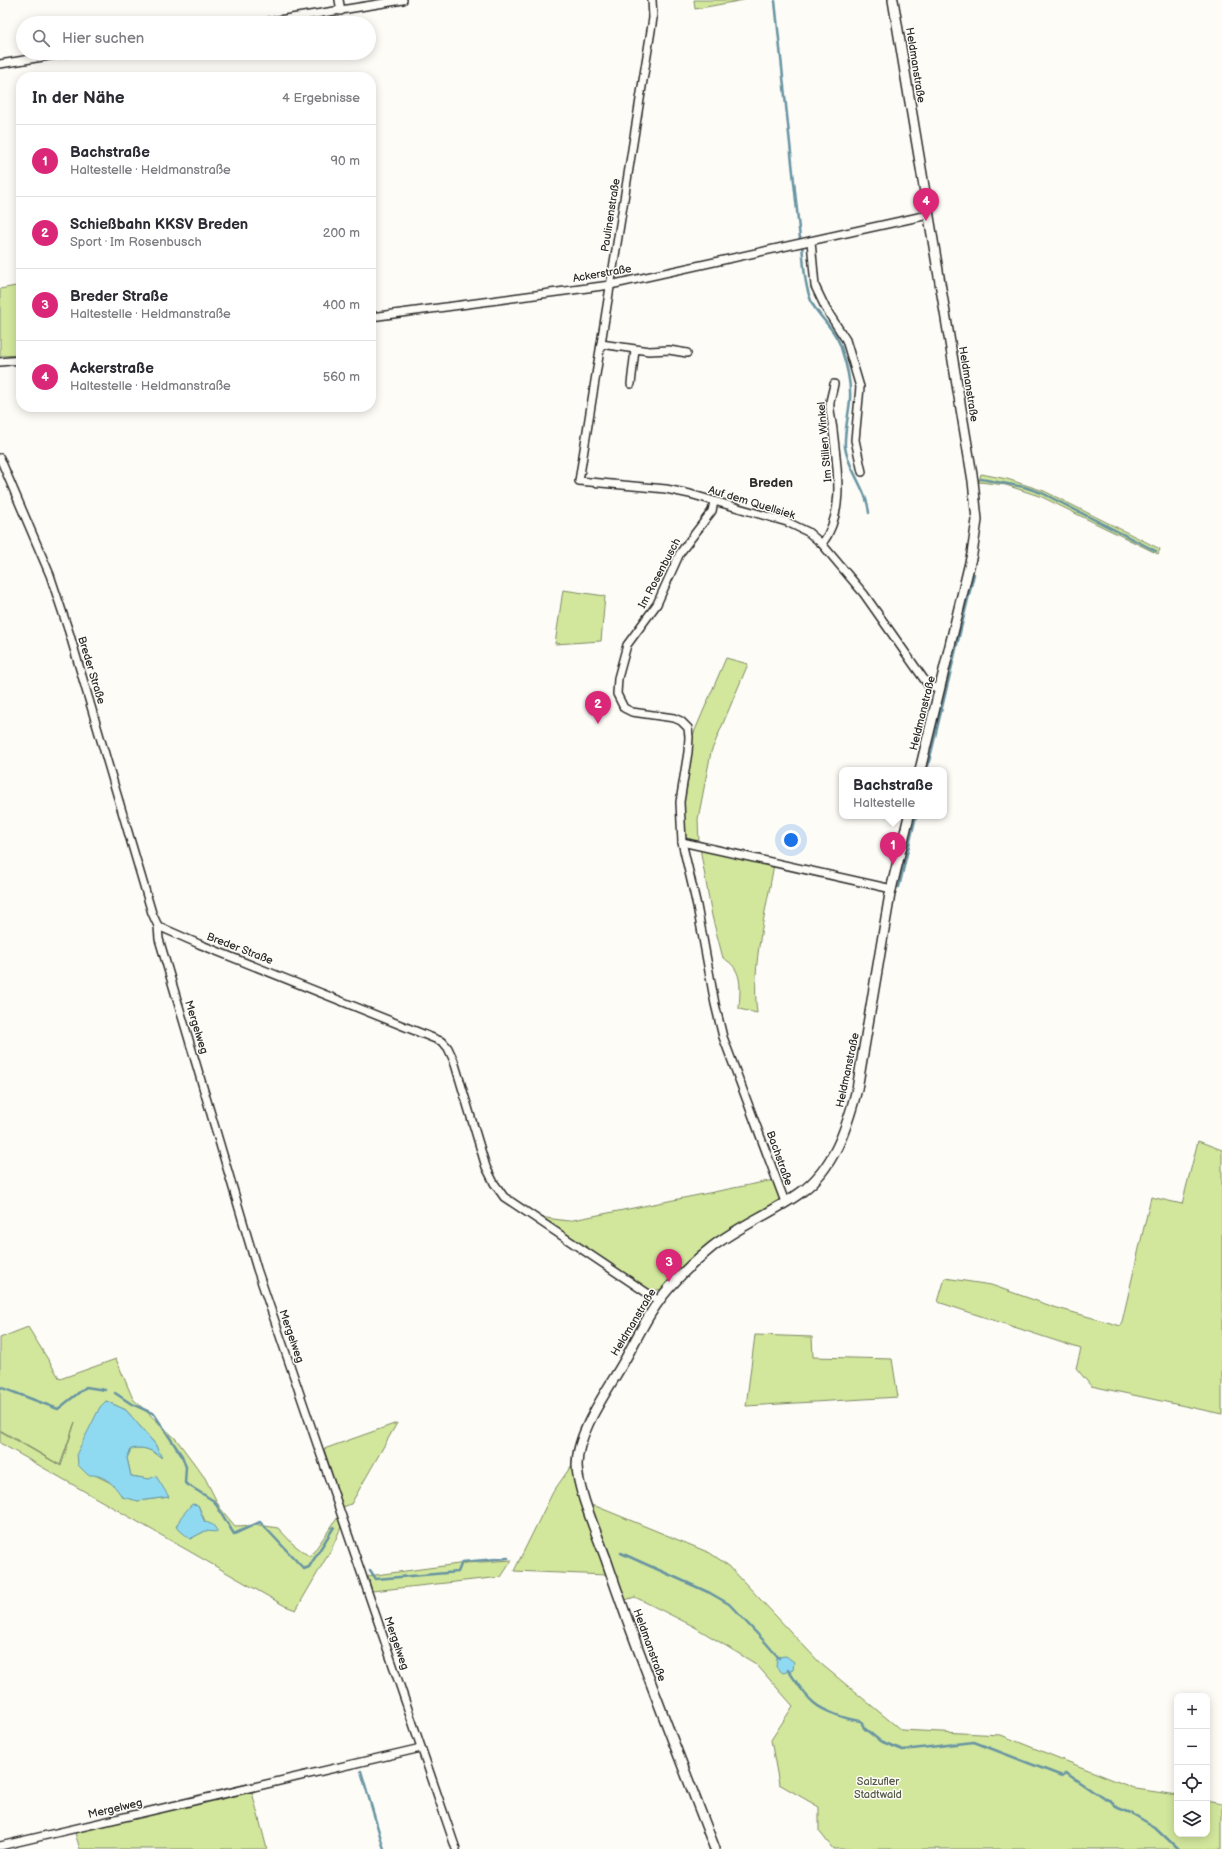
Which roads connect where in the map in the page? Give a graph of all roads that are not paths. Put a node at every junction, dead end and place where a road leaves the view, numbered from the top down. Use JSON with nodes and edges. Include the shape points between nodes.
{"nodes":[{"id":1,"x":339,"y":0,"type":"edge"},
{"id":2,"x":403,"y":0,"type":"edge"},
{"id":3,"x":652,"y":0,"type":"edge"},
{"id":4,"x":893,"y":0,"type":"edge"},
{"id":5,"x":342,"y":10,"type":"junction"},
{"id":6,"x":304,"y":16,"type":"edge"},
{"id":7,"x":24,"y":60,"type":"edge"},
{"id":8,"x":0,"y":64,"type":"edge"},
{"id":9,"x":928,"y":215,"type":"junction"},
{"id":10,"x":811,"y":241,"type":"junction"},
{"id":11,"x":610,"y":285,"type":"junction"},
{"id":12,"x":376,"y":316,"type":"edge"},
{"id":13,"x":601,"y":344,"type":"junction"},
{"id":14,"x":636,"y":350,"type":"junction"},
{"id":15,"x":687,"y":353,"type":"dead end"},
{"id":16,"x":16,"y":360,"type":"edge"},
{"id":17,"x":0,"y":362,"type":"edge"},
{"id":18,"x":630,"y":384,"type":"dead end"},
{"id":19,"x":834,"y":384,"type":"dead end"},
{"id":20,"x":0,"y":458,"type":"edge"},
{"id":21,"x":862,"y":472,"type":"dead end"},
{"id":22,"x":579,"y":481,"type":"joint"},
{"id":23,"x":714,"y":502,"type":"junction"},
{"id":24,"x":822,"y":544,"type":"junction"},
{"id":25,"x":940,"y":689,"type":"junction"},
{"id":26,"x":921,"y":767,"type":"edge"},
{"id":27,"x":908,"y":819,"type":"edge"},
{"id":28,"x":682,"y":842,"type":"junction"},
{"id":29,"x":892,"y":889,"type":"junction"},
{"id":30,"x":158,"y":926,"type":"junction"},
{"id":31,"x":785,"y":1202,"type":"junction"},
{"id":32,"x":659,"y":1301,"type":"junction"},
{"id":33,"x":421,"y":1748,"type":"junction"},
{"id":34,"x":0,"y":1846,"type":"edge"},
{"id":35,"x":456,"y":1849,"type":"edge"},
{"id":36,"x":715,"y":1849,"type":"edge"}],
"edges":[{"from":1,"to":5,"type":"street"},
{"from":2,"to":5,"type":"street"},
{"from":3,"to":11,"type":"street","name":"Paulinenstraße","via":[[653,18]]},
{"from":4,"to":9,"type":"main road","name":"Heldmanstraße"},
{"from":5,"to":6,"type":"street"},
{"from":7,"to":8,"type":"street"},
{"from":9,"to":10,"type":"street","name":"Ackerstraße"},
{"from":9,"to":25,"type":"main road","name":"Heldmanstraße","via":[[973,481],[977,520],[972,554]]},
{"from":10,"to":11,"type":"street","name":"Ackerstraße"},
{"from":10,"to":21,"type":"street","via":[[816,286],[826,309],[846,340],[860,387],[855,440]]},
{"from":11,"to":12,"type":"street","name":"Ackerstraße"},
{"from":11,"to":13,"type":"street","name":"Paulinenstraße"},
{"from":13,"to":14,"type":"street"},
{"from":13,"to":22,"type":"street","name":"Paulinenstraße"},
{"from":14,"to":15,"type":"street"},
{"from":14,"to":18,"type":"street"},
{"from":16,"to":17,"type":"street"},
{"from":19,"to":24,"type":"street","name":"Im Stillen Winkel","via":[[830,403],[839,494],[827,538]]},
{"from":20,"to":30,"type":"street","name":"Breder Straße","via":[[50,575]]},
{"from":22,"to":23,"type":"street","name":"Auf dem Quellsiek","via":[[666,489]]},
{"from":23,"to":24,"type":"street","name":"Auf dem Quellsiek","via":[[792,524],[808,532]]},
{"from":23,"to":28,"type":"street","name":"Im Rosenbusch","via":[[712,511],[680,553],[657,604],[627,645],[618,678],[617,694],[624,708],[632,712],[674,718],[688,728],[688,752],[680,802]]},
{"from":24,"to":25,"type":"street","name":"Auf dem Quellsiek","via":[[864,594],[928,685]]},
{"from":25,"to":26,"type":"main road","name":"Heldmanstraße"},
{"from":27,"to":29,"type":"main road","name":"Heldmanstraße"},
{"from":28,"to":29,"type":"street"},
{"from":28,"to":31,"type":"street","name":"Bachstraße","via":[[723,1037]]},
{"from":29,"to":31,"type":"main road","name":"Heldmanstraße","via":[[862,1065],[851,1111],[827,1166],[815,1180]]},
{"from":30,"to":32,"type":"street","name":"Breder Straße","via":[[443,1042],[454,1061],[486,1167],[504,1196]]},
{"from":30,"to":33,"type":"street","name":"Mergelweg","via":[[159,939],[257,1269]]},
{"from":31,"to":32,"type":"main road","name":"Heldmanstraße","via":[[722,1240],[691,1264]]},
{"from":32,"to":36,"type":"main road","name":"Heldmanstraße","via":[[597,1407],[583,1436],[578,1456],[578,1476],[611,1575]]},
{"from":33,"to":34,"type":"street","name":"Mergelweg"},
{"from":33,"to":35,"type":"street","name":"Mergelweg"}]}
